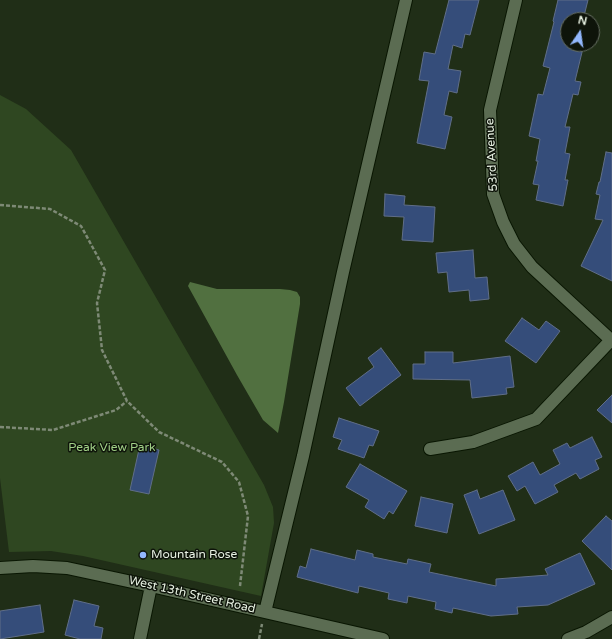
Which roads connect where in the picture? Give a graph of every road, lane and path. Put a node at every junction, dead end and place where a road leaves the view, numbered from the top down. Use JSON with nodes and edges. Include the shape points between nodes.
{"nodes":[{"id":1,"x":406,"y":0,"type":"edge"},
{"id":2,"x":516,"y":0,"type":"edge"},
{"id":3,"x":0,"y":206,"type":"edge"},
{"id":4,"x":612,"y":340,"type":"edge"},
{"id":5,"x":127,"y":401,"type":"junction"},
{"id":6,"x":0,"y":426,"type":"edge"},
{"id":7,"x":430,"y":449,"type":"dead end"},
{"id":8,"x":0,"y":568,"type":"edge"},
{"id":9,"x":150,"y":586,"type":"junction"},
{"id":10,"x":240,"y":586,"type":"dead end"},
{"id":11,"x":265,"y":612,"type":"junction"},
{"id":12,"x":612,"y":617,"type":"edge"},
{"id":13,"x":375,"y":638,"type":"edge"},
{"id":14,"x":140,"y":639,"type":"edge"},
{"id":15,"x":568,"y":639,"type":"edge"}],
"edges":[{"from":1,"to":11,"type":"street","via":[[303,456]]},
{"from":2,"to":4,"type":"street","name":"53rd Avenue","via":[[490,110],[493,194],[514,244],[532,267]]},
{"from":3,"to":5,"type":"path","via":[[50,208],[81,226],[105,270],[97,303],[102,350]]},
{"from":4,"to":7,"type":"street","via":[[536,419],[473,442]]},
{"from":5,"to":6,"type":"path","via":[[116,410],[52,430]]},
{"from":5,"to":10,"type":"path","via":[[159,432],[222,462],[239,482],[248,516]]},
{"from":8,"to":9,"type":"street","name":"West 13th Street Road","via":[[67,568]]},
{"from":9,"to":11,"type":"street","name":"West 13th Street Road"},
{"from":9,"to":14,"type":"street"},
{"from":11,"to":13,"type":"street","name":"West 13th Street Road"},
{"from":12,"to":15,"type":"street"}]}
